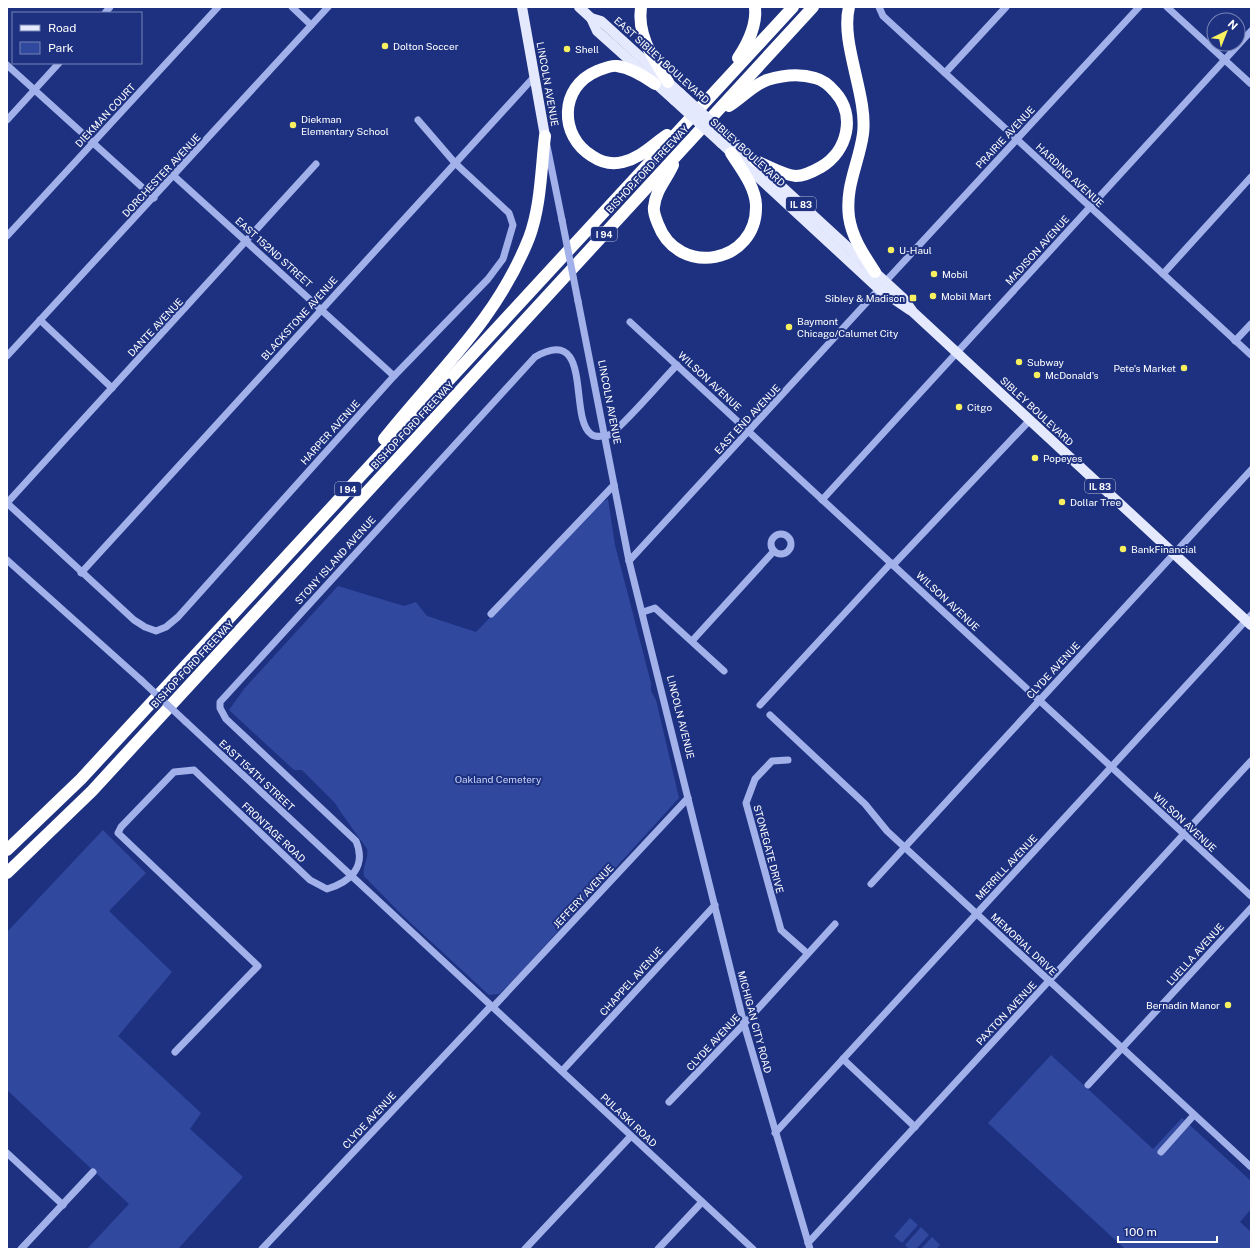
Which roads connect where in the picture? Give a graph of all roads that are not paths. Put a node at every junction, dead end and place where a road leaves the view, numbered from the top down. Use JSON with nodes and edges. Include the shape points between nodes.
{"nodes":[{"id":1,"x":218,"y":7,"type":"edge"},
{"id":2,"x":292,"y":7,"type":"edge"},
{"id":3,"x":328,"y":7,"type":"edge"},
{"id":4,"x":522,"y":7,"type":"edge"},
{"id":5,"x":579,"y":7,"type":"edge"},
{"id":6,"x":641,"y":7,"type":"edge"},
{"id":7,"x":755,"y":7,"type":"edge"},
{"id":8,"x":793,"y":7,"type":"edge"},
{"id":9,"x":813,"y":7,"type":"edge"},
{"id":10,"x":849,"y":7,"type":"edge"},
{"id":11,"x":879,"y":7,"type":"edge"},
{"id":12,"x":1006,"y":7,"type":"edge"},
{"id":13,"x":1139,"y":7,"type":"edge"},
{"id":14,"x":1167,"y":7,"type":"edge"},
{"id":15,"x":591,"y":18,"type":"junction"},
{"id":16,"x":311,"y":25,"type":"junction"},
{"id":17,"x":1251,"y":32,"type":"edge"},
{"id":18,"x":1225,"y":60,"type":"junction"},
{"id":19,"x":58,"y":64,"type":"edge"},
{"id":20,"x":7,"y":65,"type":"edge"},
{"id":21,"x":945,"y":73,"type":"junction"},
{"id":22,"x":534,"y":77,"type":"junction"},
{"id":23,"x":726,"y":80,"type":"junction"},
{"id":24,"x":668,"y":82,"type":"junction"},
{"id":25,"x":655,"y":84,"type":"junction"},
{"id":26,"x":1251,"y":84,"type":"edge"},
{"id":27,"x":35,"y":90,"type":"junction"},
{"id":28,"x":677,"y":97,"type":"junction"},
{"id":29,"x":713,"y":116,"type":"junction"},
{"id":30,"x":7,"y":120,"type":"edge"},
{"id":31,"x":418,"y":120,"type":"dead end"},
{"id":32,"x":685,"y":124,"type":"junction"},
{"id":33,"x":545,"y":136,"type":"junction"},
{"id":34,"x":1016,"y":139,"type":"junction"},
{"id":35,"x":724,"y":140,"type":"junction"},
{"id":36,"x":94,"y":142,"type":"junction"},
{"id":37,"x":679,"y":153,"type":"junction"},
{"id":38,"x":731,"y":153,"type":"junction"},
{"id":39,"x":755,"y":162,"type":"junction"},
{"id":40,"x":455,"y":163,"type":"junction"},
{"id":41,"x":316,"y":164,"type":"dead end"},
{"id":42,"x":174,"y":176,"type":"junction"},
{"id":43,"x":1251,"y":177,"type":"edge"},
{"id":44,"x":154,"y":198,"type":"junction"},
{"id":45,"x":1090,"y":207,"type":"junction"},
{"id":46,"x":7,"y":236,"type":"edge"},
{"id":47,"x":247,"y":241,"type":"junction"},
{"id":48,"x":875,"y":272,"type":"junction"},
{"id":49,"x":1163,"y":274,"type":"junction"},
{"id":50,"x":882,"y":286,"type":"junction"},
{"id":51,"x":321,"y":309,"type":"junction"},
{"id":52,"x":40,"y":320,"type":"junction"},
{"id":53,"x":630,"y":322,"type":"dead end"},
{"id":54,"x":1251,"y":324,"type":"edge"},
{"id":55,"x":1235,"y":341,"type":"junction"},
{"id":56,"x":956,"y":352,"type":"junction"},
{"id":57,"x":1251,"y":355,"type":"edge"},
{"id":58,"x":7,"y":356,"type":"edge"},
{"id":59,"x":677,"y":365,"type":"junction"},
{"id":60,"x":394,"y":376,"type":"junction"},
{"id":61,"x":112,"y":388,"type":"junction"},
{"id":62,"x":1030,"y":420,"type":"junction"},
{"id":63,"x":749,"y":432,"type":"junction"},
{"id":64,"x":605,"y":436,"type":"junction"},
{"id":65,"x":1251,"y":470,"type":"edge"},
{"id":66,"x":614,"y":485,"type":"junction"},
{"id":67,"x":822,"y":500,"type":"junction"},
{"id":68,"x":7,"y":503,"type":"edge"},
{"id":69,"x":334,"y":505,"type":"junction"},
{"id":70,"x":774,"y":551,"type":"dead end"},
{"id":71,"x":1174,"y":554,"type":"junction"},
{"id":72,"x":7,"y":560,"type":"edge"},
{"id":73,"x":629,"y":561,"type":"junction"},
{"id":74,"x":892,"y":564,"type":"junction"},
{"id":75,"x":81,"y":573,"type":"junction"},
{"id":76,"x":643,"y":612,"type":"junction"},
{"id":77,"x":491,"y":614,"type":"dead end"},
{"id":78,"x":1249,"y":620,"type":"edge"},
{"id":79,"x":692,"y":641,"type":"junction"},
{"id":80,"x":724,"y":671,"type":"dead end"},
{"id":81,"x":1039,"y":700,"type":"junction"},
{"id":82,"x":760,"y":705,"type":"dead end"},
{"id":83,"x":770,"y":715,"type":"dead end"},
{"id":84,"x":788,"y":760,"type":"dead end"},
{"id":85,"x":1251,"y":761,"type":"edge"},
{"id":86,"x":1112,"y":767,"type":"junction"},
{"id":87,"x":688,"y":798,"type":"junction"},
{"id":88,"x":1184,"y":834,"type":"junction"},
{"id":89,"x":904,"y":847,"type":"junction"},
{"id":90,"x":7,"y":850,"type":"edge"},
{"id":91,"x":7,"y":872,"type":"edge"},
{"id":92,"x":351,"y":876,"type":"junction"},
{"id":93,"x":871,"y":884,"type":"dead end"},
{"id":94,"x":1251,"y":896,"type":"edge"},
{"id":95,"x":715,"y":905,"type":"junction"},
{"id":96,"x":1251,"y":908,"type":"edge"},
{"id":97,"x":977,"y":914,"type":"junction"},
{"id":98,"x":835,"y":924,"type":"dead end"},
{"id":99,"x":807,"y":953,"type":"junction"},
{"id":100,"x":1049,"y":981,"type":"junction"},
{"id":101,"x":492,"y":1006,"type":"junction"},
{"id":102,"x":744,"y":1024,"type":"junction"},
{"id":103,"x":1122,"y":1048,"type":"junction"},
{"id":104,"x":175,"y":1052,"type":"dead end"},
{"id":105,"x":842,"y":1059,"type":"junction"},
{"id":106,"x":562,"y":1071,"type":"junction"},
{"id":107,"x":1088,"y":1085,"type":"dead end"},
{"id":108,"x":669,"y":1102,"type":"dead end"},
{"id":109,"x":1194,"y":1115,"type":"junction"},
{"id":110,"x":915,"y":1127,"type":"junction"},
{"id":111,"x":775,"y":1133,"type":"junction"},
{"id":112,"x":631,"y":1136,"type":"junction"},
{"id":113,"x":1161,"y":1152,"type":"dead end"},
{"id":114,"x":7,"y":1153,"type":"edge"},
{"id":115,"x":1251,"y":1167,"type":"edge"},
{"id":116,"x":93,"y":1172,"type":"dead end"},
{"id":117,"x":702,"y":1202,"type":"junction"},
{"id":118,"x":63,"y":1204,"type":"junction"},
{"id":119,"x":809,"y":1246,"type":"edge"},
{"id":120,"x":21,"y":1249,"type":"edge"},
{"id":121,"x":262,"y":1249,"type":"edge"},
{"id":122,"x":525,"y":1249,"type":"edge"},
{"id":123,"x":658,"y":1249,"type":"edge"},
{"id":124,"x":753,"y":1249,"type":"edge"}],
"edges":[{"from":1,"to":36,"type":"street","name":"DIEKMAN COURT"},
{"from":2,"to":16,"type":"street"},
{"from":3,"to":16,"type":"street","name":"DORCHESTER AVENUE"},
{"from":4,"to":22,"type":"main road","name":"LINCOLN AVENUE"},
{"from":5,"to":15,"type":"main road","name":"EAST SIBLEY BOULEVARD","number":"IL 83"},
{"from":6,"to":24,"type":"highway","via":[[642,34],[651,56]]},
{"from":7,"to":23,"type":"highway","via":[[756,14],[750,38]]},
{"from":8,"to":23,"type":"highway","name":"BISHOP FORD FREEWAY","number":"I 94"},
{"from":9,"to":29,"type":"highway","name":"BISHOP FORD FREEWAY","number":"I 94"},
{"from":10,"to":48,"type":"highway","via":[[847,24],[862,109],[863,133],[850,184],[849,218],[861,251]]},
{"from":11,"to":21,"type":"street","name":"HARDING AVENUE","via":[[883,16]]},
{"from":12,"to":21,"type":"street"},
{"from":13,"to":34,"type":"street","name":"PRAIRIE AVENUE"},
{"from":14,"to":18,"type":"street"},
{"from":15,"to":24,"type":"main road","name":"EAST SIBLEY BOULEVARD","number":"IL 83","via":[[601,21]]},
{"from":15,"to":25,"type":"main road","via":[[597,31]]},
{"from":16,"to":42,"type":"street","name":"DORCHESTER AVENUE"},
{"from":17,"to":18,"type":"street","name":"MADISON AVENUE"},
{"from":18,"to":26,"type":"street"},
{"from":18,"to":45,"type":"street","name":"MADISON AVENUE"},
{"from":19,"to":27,"type":"street"},
{"from":20,"to":27,"type":"street"},
{"from":21,"to":34,"type":"street","name":"HARDING AVENUE"},
{"from":22,"to":33,"type":"main road","name":"LINCOLN AVENUE"},
{"from":22,"to":40,"type":"street","name":"BLACKSTONE AVENUE"},
{"from":23,"to":32,"type":"highway","name":"BISHOP FORD FREEWAY","number":"I 94"},
{"from":24,"to":28,"type":"main road","name":"EAST SIBLEY BOULEVARD","number":"IL 83"},
{"from":25,"to":28,"type":"main road"},
{"from":25,"to":32,"type":"highway","via":[[632,70],[616,66],[590,74],[573,92],[569,105],[567,118],[570,132],[578,145],[599,161],[622,163],[645,152]]},
{"from":27,"to":30,"type":"street"},
{"from":27,"to":36,"type":"street"},
{"from":28,"to":35,"type":"main road","name":"EAST SIBLEY BOULEVARD","number":"IL 83","bridge":true},
{"from":29,"to":37,"type":"highway","name":"BISHOP FORD FREEWAY","number":"I 94"},
{"from":29,"to":39,"type":"highway","via":[[766,81],[784,76],[817,78],[830,86],[840,97],[848,123],[845,139],[839,151],[828,163],[813,172],[795,176]]},
{"from":31,"to":40,"type":"street","name":"HARPER AVENUE"},
{"from":32,"to":69,"type":"highway","name":"BISHOP FORD FREEWAY","number":"I 94"},
{"from":33,"to":64,"type":"street","name":"LINCOLN AVENUE","bridge":true},
{"from":33,"to":69,"type":"highway","via":[[538,198],[529,236],[511,275],[486,317],[464,346],[386,437]]},
{"from":34,"to":45,"type":"street","name":"HARDING AVENUE"},
{"from":34,"to":50,"type":"street","name":"PRAIRIE AVENUE"},
{"from":35,"to":38,"type":"main road","name":"SIBLEY BOULEVARD"},
{"from":35,"to":39,"type":"main road","name":"SIBLEY BOULEVARD","number":"IL 83"},
{"from":36,"to":44,"type":"street"},
{"from":36,"to":46,"type":"street","name":"DIEKMAN COURT"},
{"from":37,"to":38,"type":"highway","via":[[657,195],[654,208],[663,236],[676,249],[705,259],[734,251],[745,239],[754,222],[756,205],[750,184]]},
{"from":37,"to":91,"type":"highway","name":"BISHOP FORD FREEWAY","number":"I 94","via":[[92,791]]},
{"from":38,"to":50,"type":"main road","name":"SIBLEY BOULEVARD"},
{"from":39,"to":48,"type":"main road","name":"SIBLEY BOULEVARD","number":"IL 83"},
{"from":40,"to":51,"type":"street","name":"BLACKSTONE AVENUE"},
{"from":40,"to":60,"type":"street","name":"HARPER AVENUE","via":[[509,213],[513,225],[510,238],[503,259],[488,279]]},
{"from":41,"to":47,"type":"street","name":"DANTE AVENUE"},
{"from":42,"to":44,"type":"street","name":"DORCHESTER AVENUE"},
{"from":42,"to":47,"type":"street","name":"EAST 152ND STREET"},
{"from":43,"to":49,"type":"street"},
{"from":44,"to":52,"type":"street","name":"DORCHESTER AVENUE"},
{"from":45,"to":49,"type":"street","name":"HARDING AVENUE"},
{"from":45,"to":56,"type":"street","name":"MADISON AVENUE"},
{"from":47,"to":51,"type":"street","name":"EAST 152ND STREET"},
{"from":47,"to":61,"type":"street","name":"DANTE AVENUE"},
{"from":48,"to":50,"type":"main road","name":"SIBLEY BOULEVARD","number":"IL 83"},
{"from":49,"to":55,"type":"street","name":"HARDING AVENUE"},
{"from":50,"to":56,"type":"main road","name":"SIBLEY BOULEVARD","number":"IL 83","via":[[903,298],[913,312]]},
{"from":50,"to":63,"type":"street","name":"EAST END AVENUE"},
{"from":51,"to":60,"type":"street","name":"EAST 152ND STREET"},
{"from":51,"to":75,"type":"street","name":"BLACKSTONE AVENUE"},
{"from":52,"to":58,"type":"street","name":"DORCHESTER AVENUE"},
{"from":52,"to":61,"type":"street"},
{"from":53,"to":59,"type":"street","name":"WILSON AVENUE"},
{"from":54,"to":55,"type":"street"},
{"from":55,"to":57,"type":"street","name":"HARDING AVENUE"},
{"from":56,"to":62,"type":"main road","name":"SIBLEY BOULEVARD","number":"IL 83"},
{"from":56,"to":67,"type":"street","name":"MADISON AVENUE"},
{"from":59,"to":63,"type":"street","name":"WILSON AVENUE"},
{"from":59,"to":64,"type":"street","via":[[613,433]]},
{"from":60,"to":75,"type":"street","name":"HARPER AVENUE","via":[[178,617],[166,627],[156,631],[145,627]]},
{"from":61,"to":68,"type":"street","name":"DANTE AVENUE"},
{"from":62,"to":71,"type":"main road","name":"SIBLEY BOULEVARD","number":"IL 83"},
{"from":62,"to":74,"type":"street"},
{"from":63,"to":67,"type":"street","name":"WILSON AVENUE"},
{"from":63,"to":73,"type":"street","name":"EAST END AVENUE"},
{"from":64,"to":66,"type":"street","name":"LINCOLN AVENUE"},
{"from":64,"to":92,"type":"street","name":"STONY ISLAND AVENUE","via":[[590,434],[584,424],[574,366],[569,355],[559,350],[544,352],[535,357],[220,702],[226,719],[356,841],[361,852],[358,866]]},
{"from":65,"to":71,"type":"street","name":"CLYDE AVENUE"},
{"from":66,"to":73,"type":"street","name":"LINCOLN AVENUE"},
{"from":66,"to":77,"type":"street"},
{"from":67,"to":74,"type":"street","name":"WILSON AVENUE"},
{"from":68,"to":75,"type":"street"},
{"from":69,"to":90,"type":"highway","name":"BISHOP FORD FREEWAY","number":"I 94","via":[[81,779]]},
{"from":70,"to":79,"type":"street"},
{"from":71,"to":78,"type":"main road","name":"SIBLEY BOULEVARD","number":"IL 83"},
{"from":71,"to":81,"type":"street","name":"CLYDE AVENUE"},
{"from":72,"to":92,"type":"street","name":"EAST 154TH STREET","bridge":true,"via":[[141,680]]},
{"from":73,"to":76,"type":"street","name":"LINCOLN AVENUE"},
{"from":74,"to":81,"type":"street","name":"WILSON AVENUE"},
{"from":74,"to":82,"type":"street"},
{"from":76,"to":79,"type":"street","via":[[655,608]]},
{"from":76,"to":87,"type":"street","name":"LINCOLN AVENUE"},
{"from":78,"to":86,"type":"street","name":"MERRILL AVENUE"},
{"from":79,"to":80,"type":"street"},
{"from":81,"to":86,"type":"street","name":"WILSON AVENUE"},
{"from":81,"to":89,"type":"street","name":"CLYDE AVENUE"},
{"from":83,"to":89,"type":"street","name":"MEMORIAL DRIVE","via":[[865,804]]},
{"from":84,"to":99,"type":"street","name":"STONEGATE DRIVE","via":[[772,761],[755,779],[746,803],[781,930]]},
{"from":85,"to":88,"type":"street","name":"PAXTON AVENUE"},
{"from":86,"to":88,"type":"street","name":"WILSON AVENUE"},
{"from":86,"to":97,"type":"street","name":"MERRILL AVENUE"},
{"from":87,"to":95,"type":"street","name":"MICHIGAN CITY ROAD"},
{"from":87,"to":101,"type":"street","name":"JEFFERY AVENUE"},
{"from":88,"to":94,"type":"street","name":"WILSON AVENUE"},
{"from":88,"to":100,"type":"street","name":"PAXTON AVENUE"},
{"from":89,"to":93,"type":"street","name":"CLYDE AVENUE"},
{"from":89,"to":97,"type":"street","name":"MEMORIAL DRIVE"},
{"from":92,"to":101,"type":"street","name":"EAST 154TH STREET"},
{"from":92,"to":104,"type":"street","name":"FRONTAGE ROAD","via":[[341,885],[327,889],[310,880],[194,770],[174,772],[118,833],[258,966]]},
{"from":95,"to":102,"type":"street","name":"MICHIGAN CITY ROAD"},
{"from":95,"to":106,"type":"street","name":"CHAPPEL AVENUE"},
{"from":96,"to":103,"type":"street","name":"LUELLA AVENUE"},
{"from":97,"to":100,"type":"street","name":"MEMORIAL DRIVE"},
{"from":97,"to":105,"type":"street","name":"MERRILL AVENUE"},
{"from":98,"to":99,"type":"street","name":"CLYDE AVENUE"},
{"from":99,"to":102,"type":"street","name":"CLYDE AVENUE"},
{"from":100,"to":103,"type":"street","name":"MEMORIAL DRIVE"},
{"from":100,"to":110,"type":"street","name":"PAXTON AVENUE"},
{"from":101,"to":106,"type":"street","name":"PULASKI ROAD"},
{"from":101,"to":121,"type":"street","name":"CLYDE AVENUE"},
{"from":102,"to":108,"type":"street","name":"CLYDE AVENUE"},
{"from":102,"to":111,"type":"street","name":"MICHIGAN CITY ROAD"},
{"from":103,"to":107,"type":"street","name":"LUELLA AVENUE"},
{"from":103,"to":109,"type":"street","name":"MEMORIAL DRIVE"},
{"from":105,"to":110,"type":"street"},
{"from":105,"to":111,"type":"street","name":"MERRILL AVENUE"},
{"from":106,"to":112,"type":"street","name":"PULASKI ROAD"},
{"from":109,"to":113,"type":"street"},
{"from":109,"to":115,"type":"street","name":"MEMORIAL DRIVE"},
{"from":110,"to":119,"type":"street","name":"PAXTON AVENUE"},
{"from":111,"to":119,"type":"street","name":"MICHIGAN CITY ROAD"},
{"from":112,"to":117,"type":"street","name":"PULASKI ROAD"},
{"from":112,"to":122,"type":"street"},
{"from":114,"to":118,"type":"street"},
{"from":116,"to":118,"type":"street"},
{"from":117,"to":123,"type":"street"},
{"from":117,"to":124,"type":"street","name":"PULASKI ROAD"},
{"from":118,"to":120,"type":"street"}]}
